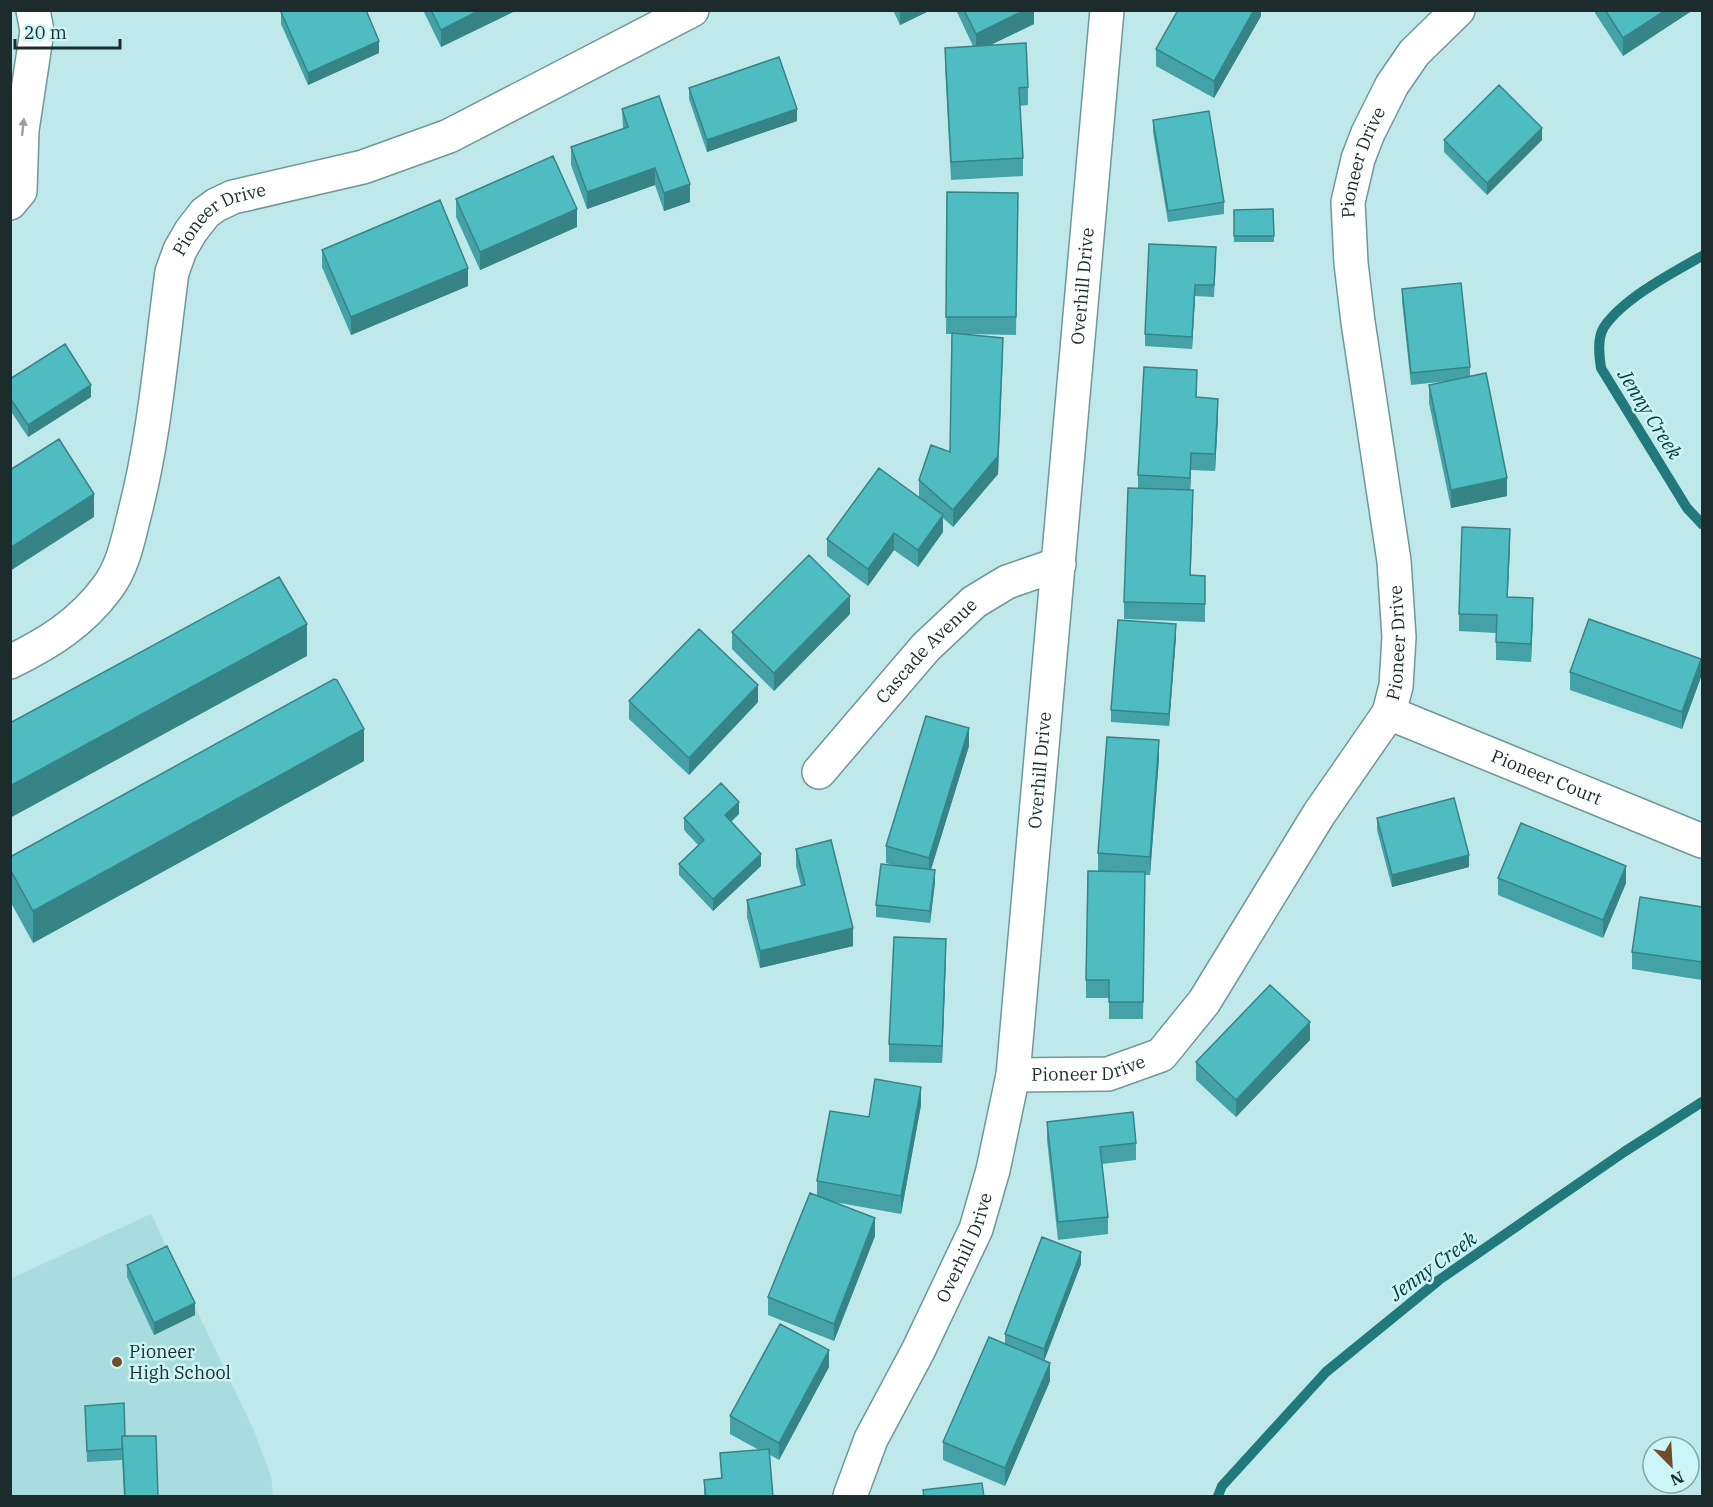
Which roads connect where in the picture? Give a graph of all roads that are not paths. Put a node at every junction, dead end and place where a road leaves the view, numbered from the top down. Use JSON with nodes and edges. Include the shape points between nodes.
{"nodes":[{"id":1,"x":33,"y":10,"type":"edge"},
{"id":2,"x":692,"y":10,"type":"edge"},
{"id":3,"x":1107,"y":10,"type":"edge"},
{"id":4,"x":1458,"y":10,"type":"edge"},
{"id":5,"x":10,"y":203,"type":"edge"},
{"id":6,"x":1059,"y":564,"type":"junction"},
{"id":7,"x":10,"y":662,"type":"edge"},
{"id":8,"x":1389,"y":713,"type":"junction"},
{"id":9,"x":819,"y":772,"type":"dead end"},
{"id":10,"x":1702,"y":841,"type":"edge"},
{"id":11,"x":1013,"y":1075,"type":"junction"},
{"id":12,"x":850,"y":1497,"type":"edge"}],
"edges":[{"from":5,"to":1,"type":"street","one_way":true,"via":[[20,191],[22,130],[38,31]]},
{"from":2,"to":7,"type":"street","name":"Pioneer Drive","via":[[449,136],[363,167],[233,197],[205,213],[180,250],[172,272],[144,478],[119,567],[108,587],[75,624]]},
{"from":3,"to":6,"type":"street","name":"Overhill Drive"},
{"from":4,"to":8,"type":"street","name":"Pioneer Drive","via":[[1414,53],[1392,85],[1361,150],[1348,202],[1358,322],[1394,561],[1399,637],[1396,686]]},
{"from":6,"to":9,"type":"street","name":"Cascade Avenue","via":[[1007,582],[974,602],[926,647]]},
{"from":6,"to":11,"type":"street","name":"Overhill Drive"},
{"from":8,"to":10,"type":"street","name":"Pioneer Court"},
{"from":8,"to":11,"type":"street","name":"Pioneer Drive","via":[[1319,814],[1204,1002],[1161,1055],[1108,1074]]},
{"from":11,"to":12,"type":"street","name":"Overhill Drive","via":[[976,1229],[871,1439]]}]}
